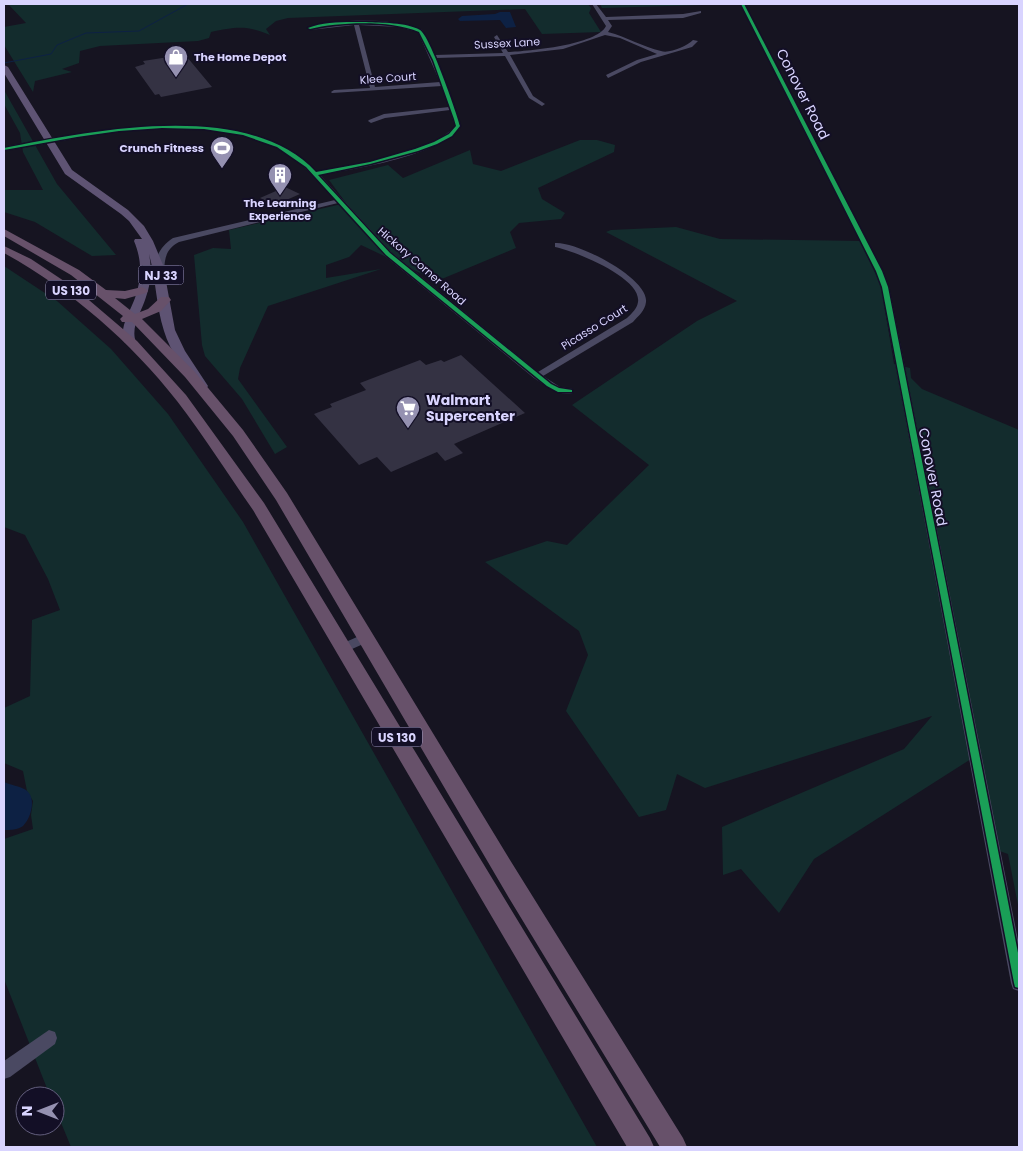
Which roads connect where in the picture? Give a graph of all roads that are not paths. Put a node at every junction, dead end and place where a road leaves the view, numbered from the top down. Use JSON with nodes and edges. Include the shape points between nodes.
{"nodes":[{"id":1,"x":594,"y":4,"type":"edge"},
{"id":2,"x":742,"y":4,"type":"edge"},
{"id":3,"x":699,"y":12,"type":"dead end"},
{"id":4,"x":604,"y":19,"type":"junction"},
{"id":5,"x":356,"y":24,"type":"junction"},
{"id":6,"x":310,"y":28,"type":"dead end"},
{"id":7,"x":605,"y":33,"type":"junction"},
{"id":8,"x":497,"y":37,"type":"dead end"},
{"id":9,"x":695,"y":41,"type":"dead end"},
{"id":10,"x":662,"y":54,"type":"junction"},
{"id":11,"x":508,"y":55,"type":"junction"},
{"id":12,"x":433,"y":57,"type":"junction"},
{"id":13,"x":4,"y":68,"type":"edge"},
{"id":14,"x":608,"y":76,"type":"dead end"},
{"id":15,"x":443,"y":84,"type":"junction"},
{"id":16,"x":373,"y":89,"type":"junction"},
{"id":17,"x":334,"y":92,"type":"dead end"},
{"id":18,"x":542,"y":104,"type":"dead end"},
{"id":19,"x":453,"y":108,"type":"junction"},
{"id":20,"x":371,"y":121,"type":"dead end"},
{"id":21,"x":48,"y":140,"type":"junction"},
{"id":22,"x":4,"y":149,"type":"edge"},
{"id":23,"x":317,"y":176,"type":"junction"},
{"id":24,"x":78,"y":181,"type":"junction"},
{"id":25,"x":338,"y":201,"type":"junction"},
{"id":26,"x":4,"y":232,"type":"edge"},
{"id":27,"x":558,"y":245,"type":"dead end"},
{"id":28,"x":4,"y":249,"type":"edge"},
{"id":29,"x":160,"y":271,"type":"junction"},
{"id":30,"x":142,"y":291,"type":"junction"},
{"id":31,"x":105,"y":294,"type":"junction"},
{"id":32,"x":164,"y":300,"type":"junction"},
{"id":33,"x":104,"y":317,"type":"junction"},
{"id":34,"x":133,"y":318,"type":"junction"},
{"id":35,"x":130,"y":342,"type":"junction"},
{"id":36,"x":537,"y":376,"type":"junction"},
{"id":37,"x":570,"y":391,"type":"dead end"},
{"id":38,"x":207,"y":393,"type":"junction"},
{"id":39,"x":366,"y":638,"type":"junction"},
{"id":40,"x":343,"y":648,"type":"junction"},
{"id":41,"x":1019,"y":983,"type":"edge"},
{"id":42,"x":49,"y":1038,"type":"dead end"},
{"id":43,"x":4,"y":1071,"type":"edge"},
{"id":44,"x":641,"y":1147,"type":"edge"},
{"id":45,"x":674,"y":1147,"type":"edge"}],
"edges":[{"from":1,"to":4,"type":"street"},
{"from":2,"to":41,"type":"street","name":"Conover Road","via":[[885,287]]},
{"from":3,"to":4,"type":"street","via":[[683,16]]},
{"from":4,"to":7,"type":"street","via":[[609,27]]},
{"from":5,"to":6,"type":"street"},
{"from":5,"to":12,"type":"street","via":[[395,24],[415,28],[423,34]]},
{"from":5,"to":16,"type":"street"},
{"from":7,"to":10,"type":"street"},
{"from":7,"to":11,"type":"street","name":"Sussex Lane","via":[[558,49]]},
{"from":8,"to":11,"type":"street"},
{"from":9,"to":10,"type":"street","via":[[692,45]]},
{"from":10,"to":14,"type":"street"},
{"from":11,"to":12,"type":"street","name":"Sussex Lane"},
{"from":11,"to":18,"type":"street","via":[[531,97]]},
{"from":12,"to":15,"type":"street"},
{"from":13,"to":21,"type":"main road","number":"NJ 33"},
{"from":15,"to":16,"type":"street","name":"Klee Court"},
{"from":15,"to":19,"type":"street"},
{"from":16,"to":17,"type":"street","name":"Klee Court"},
{"from":19,"to":20,"type":"street","via":[[384,116]]},
{"from":19,"to":23,"type":"street","via":[[458,126],[451,135],[372,166]]},
{"from":21,"to":22,"type":"street","name":"Hickory Corner Road"},
{"from":21,"to":23,"type":"street","name":"Hickory Corner Road","via":[[125,129],[174,127],[216,130],[279,147],[301,160]]},
{"from":21,"to":24,"type":"main road","number":"NJ 33","via":[[68,172]]},
{"from":23,"to":25,"type":"street","name":"Hickory Corner Road"},
{"from":24,"to":29,"type":"main road","number":"NJ 33","via":[[126,213],[139,226],[148,239]]},
{"from":24,"to":30,"type":"main road","number":"NJ 33","via":[[85,192],[124,223],[138,239],[146,264]]},
{"from":25,"to":29,"type":"street","via":[[176,240],[161,253]]},
{"from":25,"to":36,"type":"street","name":"Hickory Corner Road","via":[[403,268]]},
{"from":26,"to":31,"type":"highway","number":"US 130","via":[[55,260]]},
{"from":27,"to":36,"type":"street","name":"Picasso Court","via":[[577,249],[627,277],[638,287],[642,298],[637,313],[630,320]]},
{"from":28,"to":33,"type":"highway","number":"US 130","via":[[48,275]]},
{"from":29,"to":32,"type":"main road","number":"NJ 33"},
{"from":30,"to":31,"type":"highway","via":[[125,295]]},
{"from":30,"to":34,"type":"main road","number":"NJ 33"},
{"from":31,"to":34,"type":"highway","number":"US 130"},
{"from":32,"to":34,"type":"highway","via":[[151,313]]},
{"from":32,"to":38,"type":"main road","number":"NJ 33","via":[[171,334]]},
{"from":33,"to":34,"type":"highway","via":[[118,320]]},
{"from":33,"to":35,"type":"highway","number":"US 130"},
{"from":34,"to":35,"type":"main road","number":"NJ 33","via":[[127,334]]},
{"from":34,"to":38,"type":"highway","number":"US 130"},
{"from":35,"to":40,"type":"highway","number":"US 130","via":[[187,406],[258,507]]},
{"from":36,"to":37,"type":"street","name":"Hickory Corner Road","via":[[558,390]]},
{"from":38,"to":39,"type":"highway","number":"US 130","via":[[273,483]]},
{"from":39,"to":40,"type":"street"},
{"from":39,"to":45,"type":"highway","number":"US 130"},
{"from":40,"to":44,"type":"highway","number":"US 130"},
{"from":42,"to":43,"type":"street"}]}
